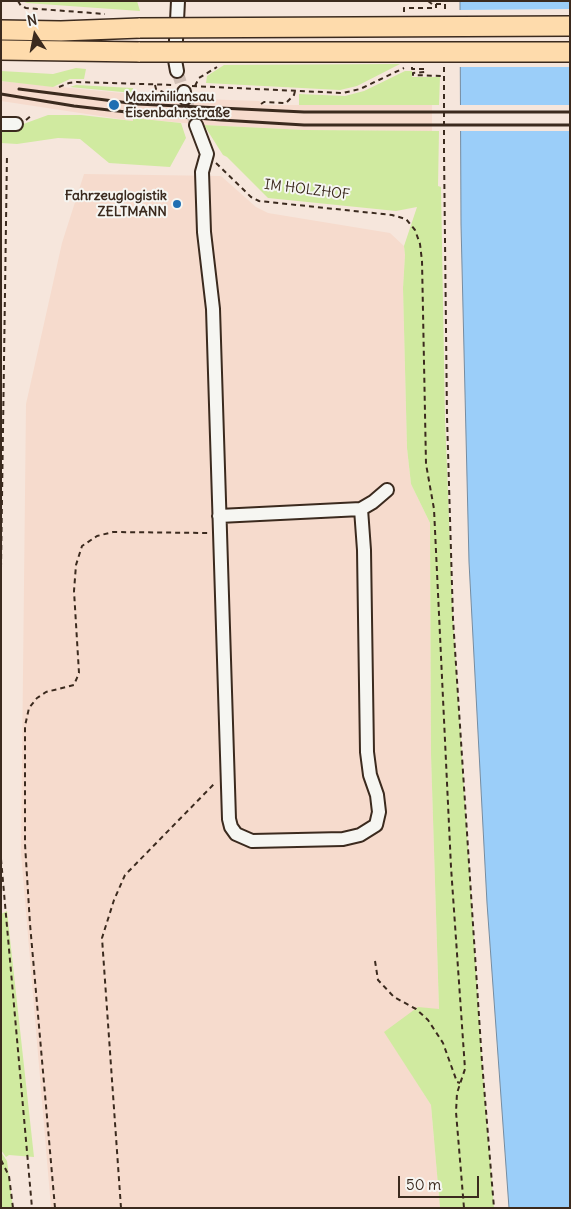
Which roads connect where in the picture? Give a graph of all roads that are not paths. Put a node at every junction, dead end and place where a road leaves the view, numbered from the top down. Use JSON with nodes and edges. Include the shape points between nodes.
{"nodes":[{"id":1,"x":178,"y":1,"type":"edge"},
{"id":2,"x":570,"y":26,"type":"edge"},
{"id":3,"x":1,"y":30,"type":"edge"},
{"id":4,"x":1,"y":50,"type":"edge"},
{"id":5,"x":570,"y":52,"type":"edge"},
{"id":6,"x":177,"y":71,"type":"tunnel mouth"},
{"id":7,"x":1,"y":124,"type":"edge"},
{"id":8,"x":16,"y":124,"type":"dead end"},
{"id":9,"x":196,"y":124,"type":"tunnel mouth"},
{"id":10,"x":387,"y":490,"type":"dead end"},
{"id":11,"x":361,"y":509,"type":"junction"},
{"id":12,"x":219,"y":516,"type":"junction"}],
"edges":[{"from":1,"to":6,"type":"lane"},
{"from":2,"to":3,"type":"highway","bridge":true},
{"from":4,"to":5,"type":"highway","bridge":true},
{"from":7,"to":8,"type":"lane"},
{"from":9,"to":12,"type":"lane","via":[[208,154],[202,172],[204,232],[213,309]]},
{"from":10,"to":11,"type":"lane"},
{"from":11,"to":12,"type":"lane"},
{"from":11,"to":12,"type":"lane","via":[[367,752],[379,812],[376,825],[360,835],[343,839],[252,841],[236,834],[231,827]]}]}
